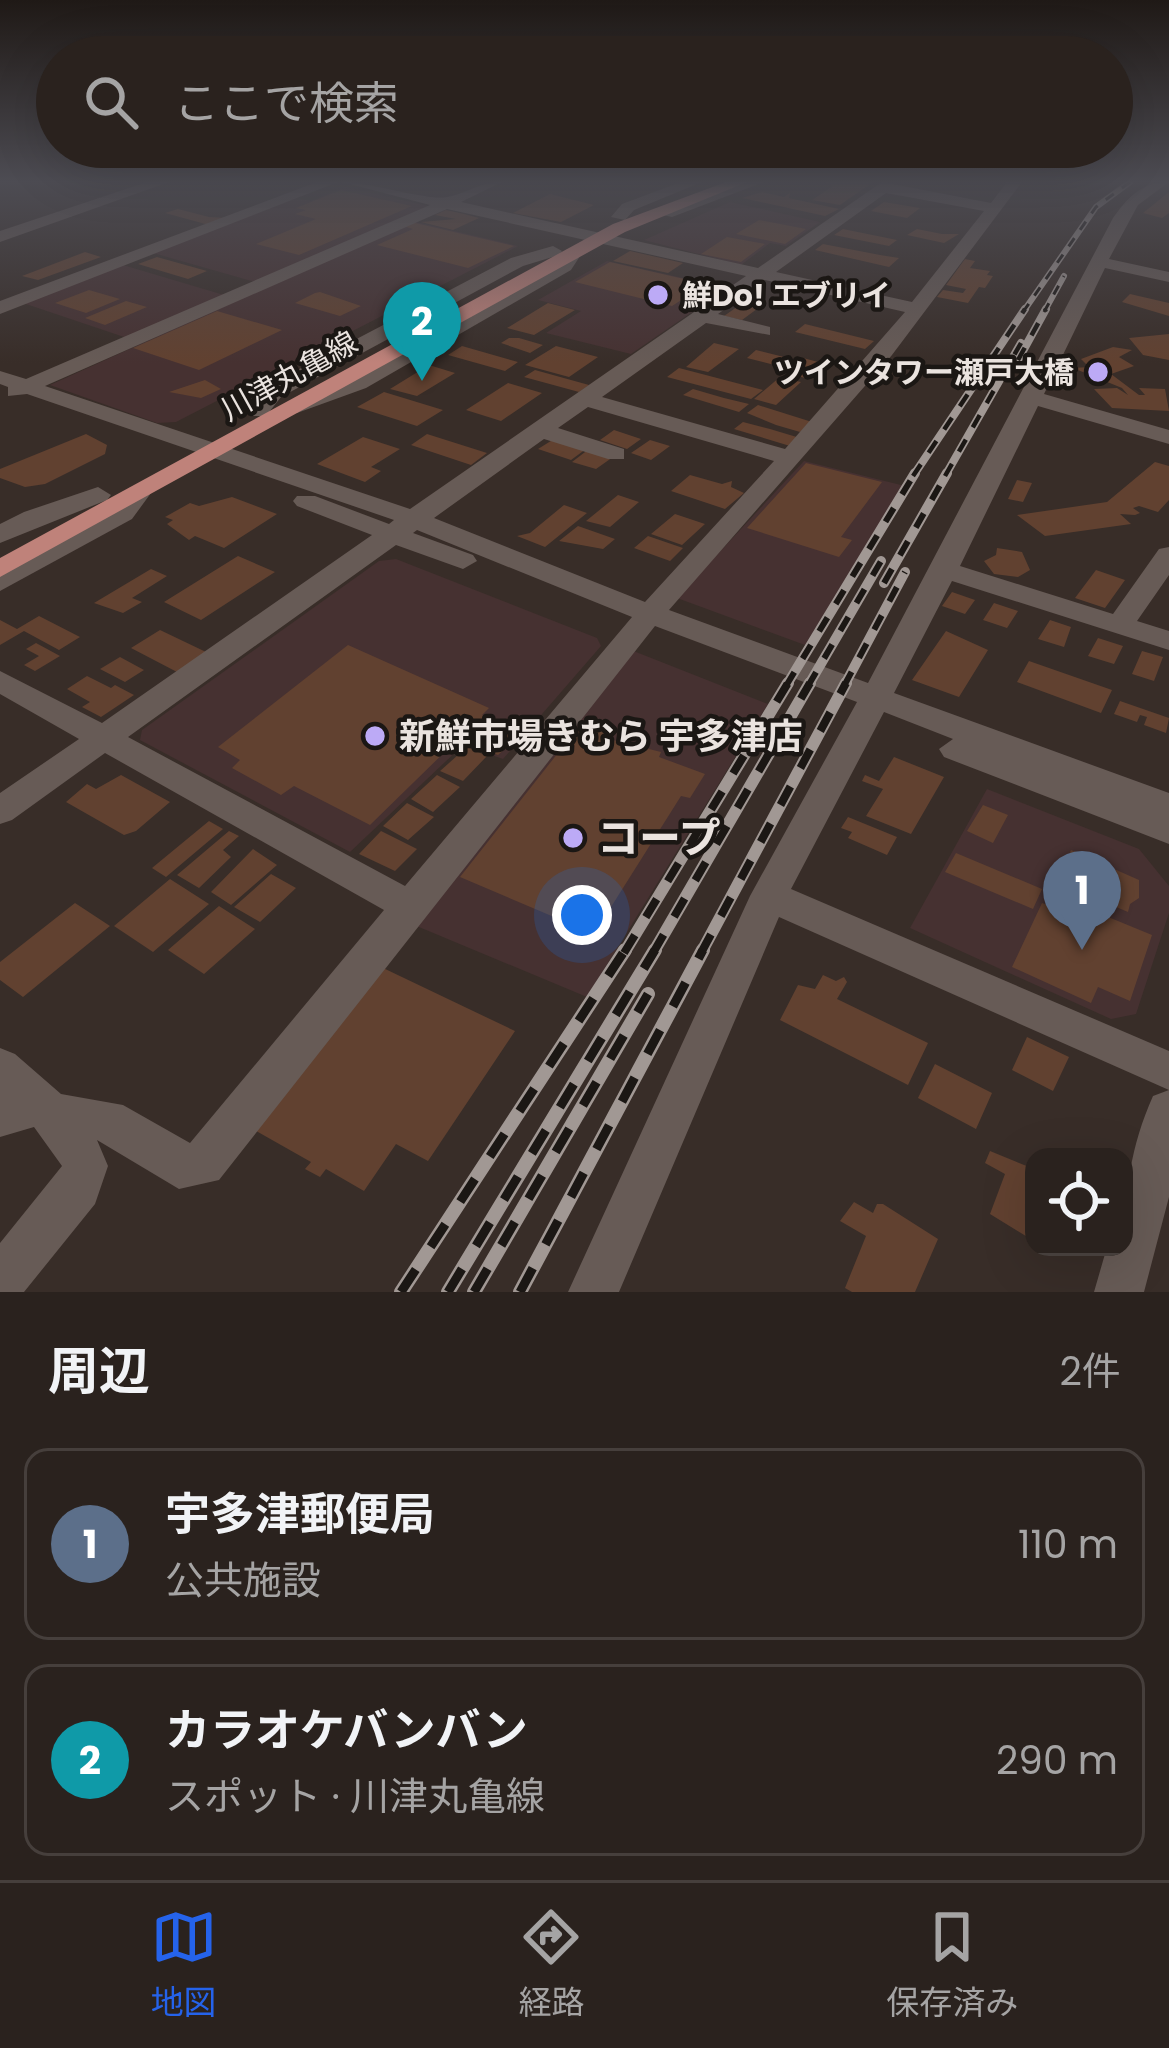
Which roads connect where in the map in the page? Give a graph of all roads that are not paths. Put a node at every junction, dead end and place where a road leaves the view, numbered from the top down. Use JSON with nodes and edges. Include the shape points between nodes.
{"nodes":[{"id":1,"x":173,"y":242,"type":"edge"},
{"id":2,"x":356,"y":242,"type":"edge"},
{"id":3,"x":573,"y":242,"type":"edge"},
{"id":4,"x":581,"y":242,"type":"edge"},
{"id":5,"x":806,"y":242,"type":"edge"},
{"id":6,"x":968,"y":242,"type":"edge"},
{"id":7,"x":1111,"y":242,"type":"edge"},
{"id":8,"x":578,"y":244,"type":"junction"},
{"id":9,"x":1100,"y":262,"type":"junction"},
{"id":10,"x":761,"y":274,"type":"junction"},
{"id":11,"x":1169,"y":277,"type":"edge"},
{"id":12,"x":0,"y":308,"type":"edge"},
{"id":13,"x":916,"y":309,"type":"junction"},
{"id":14,"x":702,"y":316,"type":"junction"},
{"id":15,"x":763,"y":331,"type":"dead end"},
{"id":16,"x":0,"y":377,"type":"edge"},
{"id":17,"x":26,"y":387,"type":"junction"},
{"id":18,"x":0,"y":398,"type":"edge"},
{"id":19,"x":677,"y":398,"type":"dead end"},
{"id":20,"x":1031,"y":398,"type":"junction"},
{"id":21,"x":583,"y":399,"type":"junction"},
{"id":22,"x":740,"y":416,"type":"dead end"},
{"id":23,"x":652,"y":419,"type":"junction"},
{"id":24,"x":540,"y":430,"type":"junction"},
{"id":25,"x":717,"y":437,"type":"junction"},
{"id":26,"x":1169,"y":437,"type":"edge"},
{"id":27,"x":201,"y":450,"type":"junction"},
{"id":28,"x":616,"y":454,"type":"dead end"},
{"id":29,"x":791,"y":458,"type":"junction"},
{"id":30,"x":138,"y":493,"type":"junction"},
{"id":31,"x":98,"y":495,"type":"junction"},
{"id":32,"x":403,"y":526,"type":"junction"},
{"id":33,"x":0,"y":535,"type":"edge"},
{"id":34,"x":0,"y":548,"type":"edge"},
{"id":35,"x":1169,"y":555,"type":"edge"},
{"id":36,"x":0,"y":569,"type":"edge"},
{"id":37,"x":944,"y":570,"type":"junction"},
{"id":38,"x":0,"y":584,"type":"edge"},
{"id":39,"x":644,"y":620,"type":"junction"},
{"id":40,"x":1120,"y":625,"type":"junction"},
{"id":41,"x":1169,"y":641,"type":"edge"},
{"id":42,"x":0,"y":681,"type":"edge"},
{"id":43,"x":869,"y":706,"type":"junction"},
{"id":44,"x":100,"y":740,"type":"junction"},
{"id":45,"x":1169,"y":807,"type":"edge"},
{"id":46,"x":0,"y":811,"type":"edge"},
{"id":47,"x":1169,"y":830,"type":"edge"},
{"id":48,"x":769,"y":896,"type":"junction"},
{"id":49,"x":409,"y":906,"type":"junction"},
{"id":50,"x":0,"y":1068,"type":"edge"},
{"id":51,"x":1169,"y":1071,"type":"edge"},
{"id":52,"x":32,"y":1112,"type":"edge"},
{"id":53,"x":1169,"y":1112,"type":"edge"},
{"id":54,"x":0,"y":1282,"type":"edge"},
{"id":55,"x":593,"y":1292,"type":"edge"},
{"id":56,"x":1119,"y":1292,"type":"edge"}],
"edges":[{"from":1,"to":12,"type":"street"},
{"from":2,"to":17,"type":"street"},
{"from":3,"to":8,"type":"street"},
{"from":4,"to":8,"type":"main road","name":"川津丸亀線"},
{"from":5,"to":10,"type":"street"},
{"from":6,"to":13,"type":"street"},
{"from":7,"to":9,"type":"street"},
{"from":8,"to":10,"type":"street"},
{"from":8,"to":27,"type":"main road","name":"川津丸亀線","via":[[295,407]]},
{"from":8,"to":27,"type":"main road","name":"川津丸亀線","via":[[258,411]]},
{"from":9,"to":11,"type":"street"},
{"from":9,"to":20,"type":"street"},
{"from":10,"to":13,"type":"street"},
{"from":10,"to":14,"type":"street"},
{"from":13,"to":29,"type":"street"},
{"from":14,"to":15,"type":"street"},
{"from":14,"to":21,"type":"street"},
{"from":16,"to":17,"type":"street"},
{"from":17,"to":18,"type":"street"},
{"from":17,"to":27,"type":"street"},
{"from":19,"to":23,"type":"street"},
{"from":20,"to":26,"type":"street"},
{"from":20,"to":37,"type":"street"},
{"from":21,"to":23,"type":"street"},
{"from":21,"to":24,"type":"street"},
{"from":22,"to":25,"type":"street"},
{"from":23,"to":25,"type":"street"},
{"from":24,"to":28,"type":"street"},
{"from":24,"to":32,"type":"street"},
{"from":25,"to":29,"type":"street"},
{"from":27,"to":30,"type":"main road","name":"川津丸亀線"},
{"from":27,"to":31,"type":"main road","name":"川津丸亀線"},
{"from":27,"to":32,"type":"street","via":[[240,476]]},
{"from":29,"to":39,"type":"street"},
{"from":30,"to":36,"type":"main road","name":"川津丸亀線"},
{"from":30,"to":38,"type":"street","via":[[122,514]]},
{"from":31,"to":33,"type":"street"},
{"from":31,"to":34,"type":"main road","name":"川津丸亀線"},
{"from":32,"to":39,"type":"street"},
{"from":32,"to":44,"type":"street"},
{"from":35,"to":40,"type":"street"},
{"from":37,"to":40,"type":"street"},
{"from":37,"to":43,"type":"street"},
{"from":39,"to":43,"type":"street"},
{"from":39,"to":49,"type":"street"},
{"from":40,"to":41,"type":"street"},
{"from":42,"to":44,"type":"street"},
{"from":43,"to":45,"type":"street"},
{"from":43,"to":47,"type":"street"},
{"from":43,"to":48,"type":"street"},
{"from":44,"to":46,"type":"street"},
{"from":44,"to":49,"type":"street"},
{"from":48,"to":51,"type":"street"},
{"from":48,"to":55,"type":"street"},
{"from":49,"to":52,"type":"street","via":[[202,1165],[178,1167],[107,1120]]},
{"from":50,"to":52,"type":"street"},
{"from":52,"to":54,"type":"street","via":[[85,1166],[78,1188]]},
{"from":53,"to":56,"type":"street"}]}
